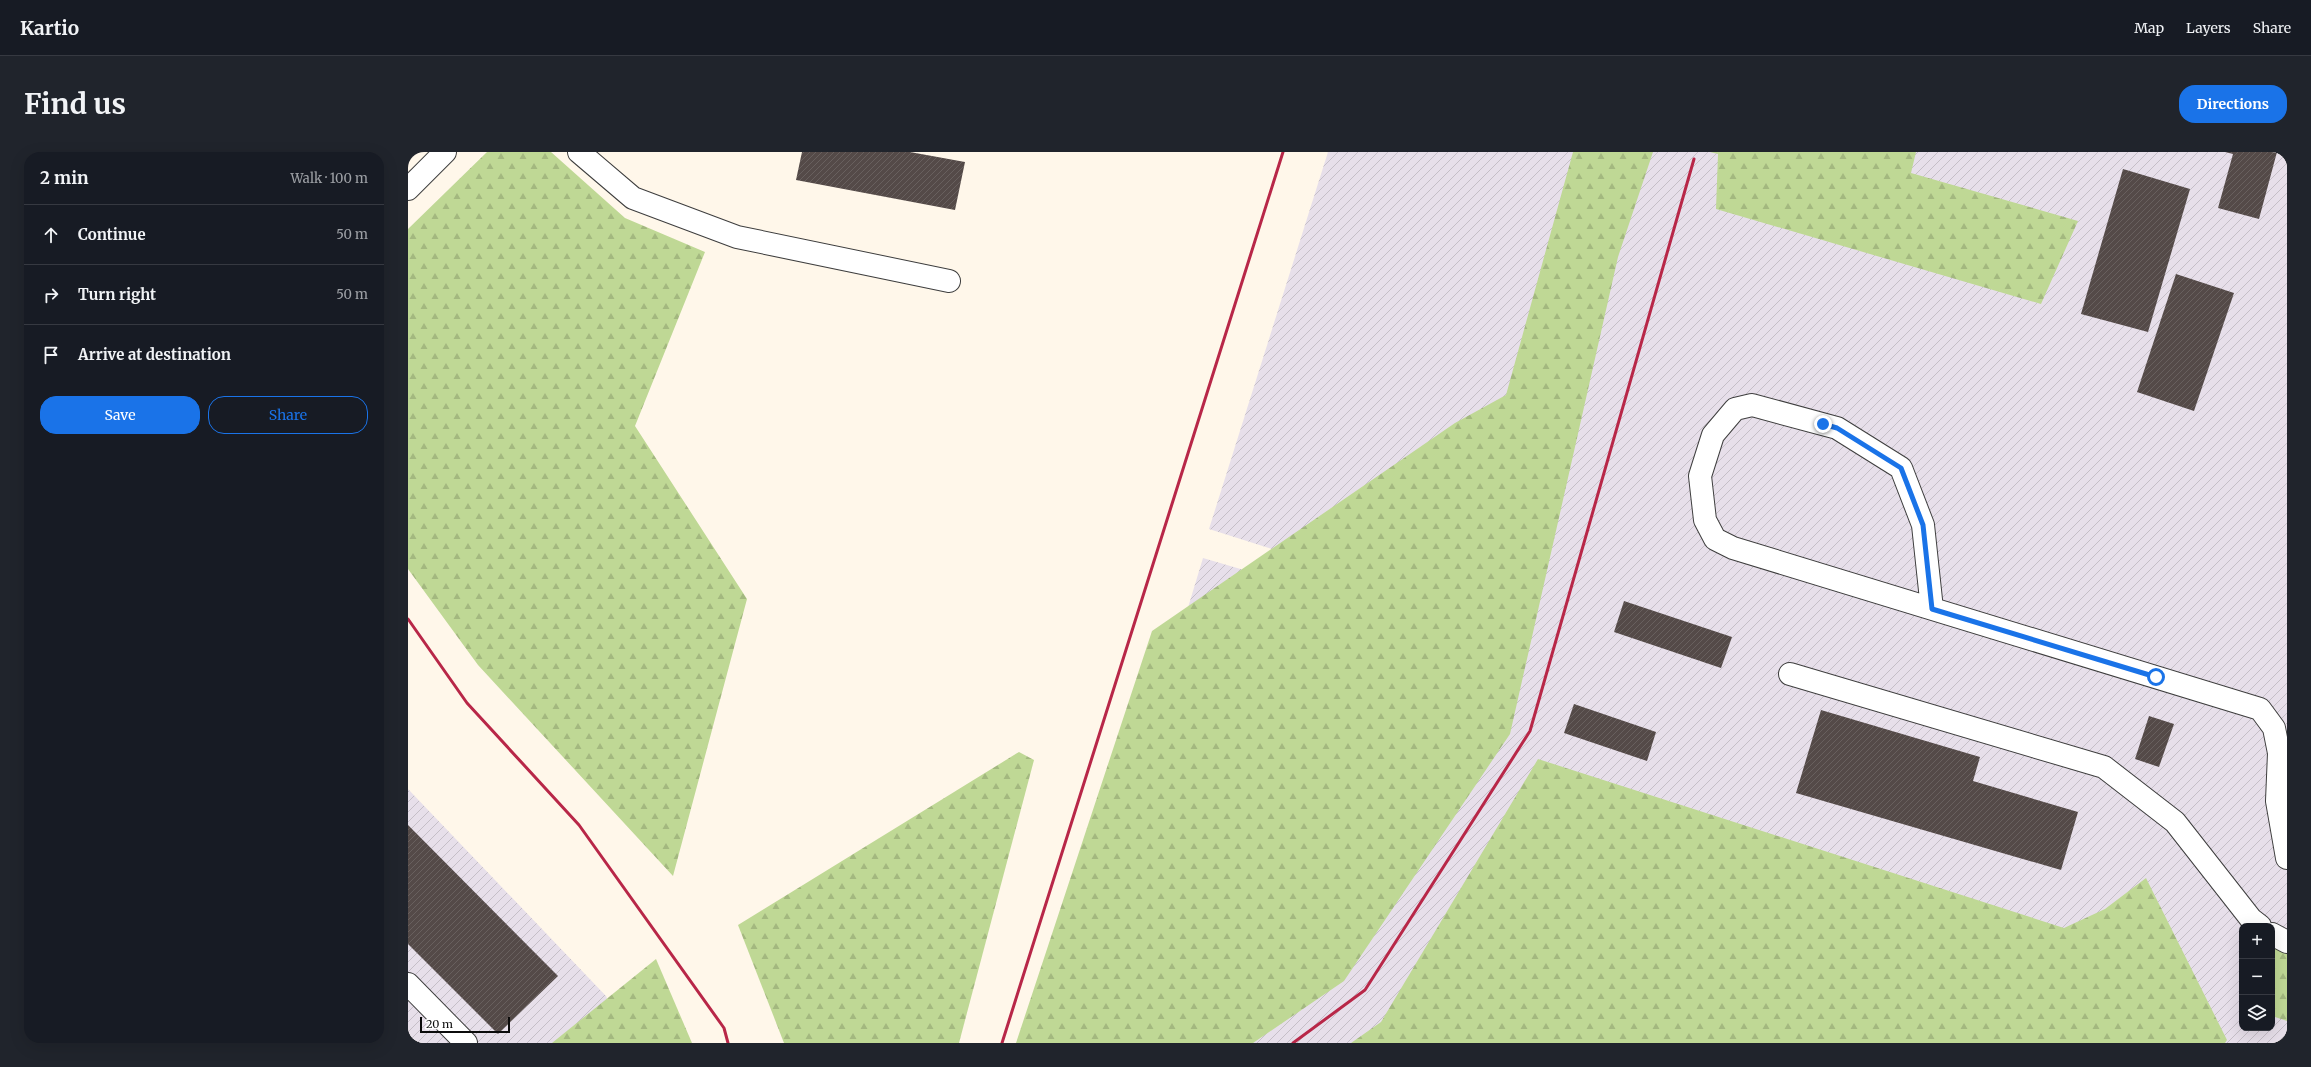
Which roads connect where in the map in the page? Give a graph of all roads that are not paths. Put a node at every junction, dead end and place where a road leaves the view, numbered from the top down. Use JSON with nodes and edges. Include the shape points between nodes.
{"nodes":[{"id":1,"x":445,"y":152,"type":"edge"},
{"id":2,"x":579,"y":152,"type":"edge"},
{"id":3,"x":408,"y":189,"type":"edge"},
{"id":4,"x":949,"y":281,"type":"dead end"},
{"id":5,"x":1932,"y":609,"type":"junction"},
{"id":6,"x":1790,"y":674,"type":"dead end"},
{"id":7,"x":2287,"y":858,"type":"edge"},
{"id":8,"x":2256,"y":923,"type":"edge"},
{"id":9,"x":2275,"y":936,"type":"edge"},
{"id":10,"x":2287,"y":942,"type":"edge"},
{"id":11,"x":408,"y":984,"type":"edge"},
{"id":12,"x":466,"y":1043,"type":"edge"}],
"edges":[{"from":1,"to":3,"type":"lane"},
{"from":2,"to":4,"type":"lane","via":[[633,198],[737,237]]},
{"from":5,"to":5,"type":"lane","via":[[1733,548],[1715,539],[1705,520],[1700,476],[1714,435],[1735,409],[1752,405],[1837,428],[1901,468],[1923,525]]},
{"from":5,"to":7,"type":"lane","via":[[2260,709],[2276,734],[2279,753],[2277,801]]},
{"from":6,"to":8,"type":"lane","via":[[2104,767],[2175,822]]},
{"from":9,"to":10,"type":"lane"},
{"from":11,"to":12,"type":"lane"}]}
